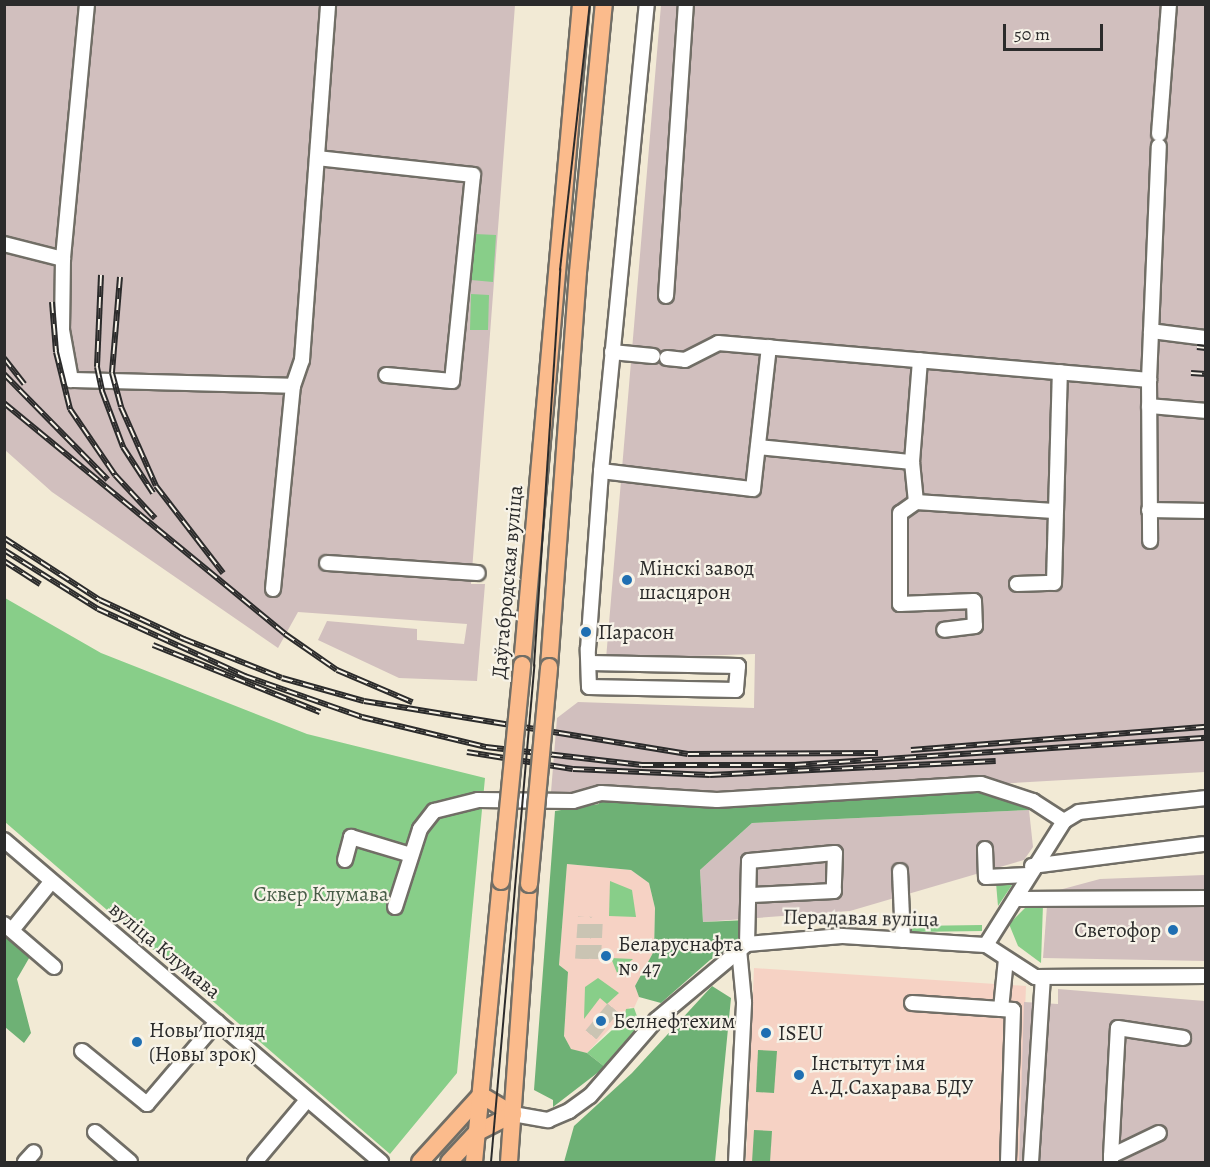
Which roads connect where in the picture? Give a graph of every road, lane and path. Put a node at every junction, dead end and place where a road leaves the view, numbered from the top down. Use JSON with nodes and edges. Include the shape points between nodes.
{"nodes":[{"id":1,"x":87,"y":4,"type":"edge"},
{"id":2,"x":328,"y":4,"type":"edge"},
{"id":3,"x":581,"y":4,"type":"edge"},
{"id":4,"x":604,"y":4,"type":"edge"},
{"id":5,"x":647,"y":4,"type":"edge"},
{"id":6,"x":686,"y":4,"type":"edge"},
{"id":7,"x":1169,"y":4,"type":"edge"},
{"id":8,"x":317,"y":158,"type":"junction"},
{"id":9,"x":4,"y":244,"type":"edge"},
{"id":10,"x":63,"y":259,"type":"junction"},
{"id":11,"x":666,"y":296,"type":"dead end"},
{"id":12,"x":1151,"y":331,"type":"junction"},
{"id":13,"x":1205,"y":337,"type":"edge"},
{"id":14,"x":769,"y":347,"type":"junction"},
{"id":15,"x":612,"y":352,"type":"junction"},
{"id":16,"x":653,"y":356,"type":"dead end"},
{"id":17,"x":667,"y":358,"type":"dead end"},
{"id":18,"x":920,"y":360,"type":"junction"},
{"id":19,"x":1060,"y":372,"type":"junction"},
{"id":20,"x":386,"y":375,"type":"dead end"},
{"id":21,"x":1149,"y":380,"type":"junction"},
{"id":22,"x":294,"y":386,"type":"junction"},
{"id":23,"x":1149,"y":406,"type":"junction"},
{"id":24,"x":1206,"y":411,"type":"edge"},
{"id":25,"x":758,"y":447,"type":"junction"},
{"id":26,"x":912,"y":462,"type":"junction"},
{"id":27,"x":601,"y":471,"type":"junction"},
{"id":28,"x":916,"y":502,"type":"junction"},
{"id":29,"x":1149,"y":510,"type":"junction"},
{"id":30,"x":1054,"y":511,"type":"junction"},
{"id":31,"x":1206,"y":511,"type":"edge"},
{"id":32,"x":1150,"y":541,"type":"dead end"},
{"id":33,"x":327,"y":563,"type":"dead end"},
{"id":34,"x":478,"y":573,"type":"dead end"},
{"id":35,"x":1017,"y":584,"type":"dead end"},
{"id":36,"x":273,"y":589,"type":"dead end"},
{"id":37,"x":944,"y":630,"type":"dead end"},
{"id":38,"x":590,"y":663,"type":"junction"},
{"id":39,"x":1206,"y":798,"type":"edge"},
{"id":40,"x":1064,"y":821,"type":"junction"},
{"id":41,"x":4,"y":840,"type":"edge"},
{"id":42,"x":1203,"y":844,"type":"dead end"},
{"id":43,"x":985,"y":849,"type":"dead end"},
{"id":44,"x":411,"y":855,"type":"junction"},
{"id":45,"x":345,"y":860,"type":"dead end"},
{"id":46,"x":900,"y":871,"type":"dead end"},
{"id":47,"x":1030,"y":871,"type":"junction"},
{"id":48,"x":51,"y":882,"type":"junction"},
{"id":49,"x":752,"y":896,"type":"junction"},
{"id":50,"x":1206,"y":898,"type":"edge"},
{"id":51,"x":1018,"y":899,"type":"junction"},
{"id":52,"x":395,"y":907,"type":"dead end"},
{"id":53,"x":8,"y":927,"type":"edge"},
{"id":54,"x":903,"y":940,"type":"junction"},
{"id":55,"x":986,"y":945,"type":"junction"},
{"id":56,"x":743,"y":947,"type":"junction"},
{"id":57,"x":1006,"y":958,"type":"junction"},
{"id":58,"x":54,"y":966,"type":"dead end"},
{"id":59,"x":1206,"y":976,"type":"edge"},
{"id":60,"x":1043,"y":977,"type":"junction"},
{"id":61,"x":912,"y":1003,"type":"dead end"},
{"id":62,"x":1001,"y":1009,"type":"junction"},
{"id":63,"x":217,"y":1022,"type":"junction"},
{"id":64,"x":1184,"y":1038,"type":"dead end"},
{"id":65,"x":82,"y":1052,"type":"dead end"},
{"id":66,"x":481,"y":1095,"type":"junction"},
{"id":67,"x":307,"y":1100,"type":"junction"},
{"id":68,"x":513,"y":1114,"type":"junction"},
{"id":69,"x":95,"y":1132,"type":"dead end"},
{"id":70,"x":476,"y":1133,"type":"junction"},
{"id":71,"x":1159,"y":1133,"type":"dead end"},
{"id":72,"x":1111,"y":1159,"type":"edge"},
{"id":73,"x":261,"y":1160,"type":"edge"},
{"id":74,"x":130,"y":1162,"type":"edge"},
{"id":75,"x":381,"y":1162,"type":"edge"},
{"id":76,"x":420,"y":1162,"type":"edge"},
{"id":77,"x":449,"y":1162,"type":"edge"},
{"id":78,"x":474,"y":1162,"type":"edge"},
{"id":79,"x":509,"y":1162,"type":"edge"},
{"id":80,"x":736,"y":1162,"type":"edge"},
{"id":81,"x":1008,"y":1162,"type":"edge"},
{"id":82,"x":1031,"y":1162,"type":"edge"}],
"edges":[{"from":1,"to":10,"type":"street"},
{"from":2,"to":8,"type":"street"},
{"from":3,"to":66,"type":"main road","name":"Даўгабродская вуліца","bridge":true},
{"from":4,"to":68,"type":"main road","bridge":true,"via":[[578,272]]},
{"from":5,"to":15,"type":"street"},
{"from":6,"to":11,"type":"street"},
{"from":7,"to":12,"type":"street"},
{"from":8,"to":20,"type":"street","via":[[473,175],[452,381]]},
{"from":8,"to":22,"type":"street","via":[[302,360]]},
{"from":9,"to":10,"type":"street"},
{"from":10,"to":22,"type":"street","via":[[62,330],[71,380]]},
{"from":12,"to":13,"type":"street"},
{"from":12,"to":21,"type":"street"},
{"from":14,"to":17,"type":"street","via":[[718,343],[684,360]]},
{"from":14,"to":18,"type":"street"},
{"from":14,"to":25,"type":"street"},
{"from":15,"to":16,"type":"street"},
{"from":15,"to":27,"type":"street"},
{"from":18,"to":19,"type":"street"},
{"from":18,"to":26,"type":"street"},
{"from":19,"to":21,"type":"street"},
{"from":19,"to":30,"type":"street"},
{"from":21,"to":23,"type":"street"},
{"from":22,"to":36,"type":"street"},
{"from":23,"to":24,"type":"street"},
{"from":23,"to":29,"type":"street"},
{"from":25,"to":26,"type":"street"},
{"from":25,"to":27,"type":"street","via":[[753,489]]},
{"from":26,"to":28,"type":"street"},
{"from":27,"to":38,"type":"street"},
{"from":28,"to":30,"type":"street"},
{"from":28,"to":37,"type":"street","via":[[900,513],[900,604],[974,601],[975,626]]},
{"from":29,"to":31,"type":"street"},
{"from":29,"to":32,"type":"street"},
{"from":30,"to":35,"type":"street","via":[[1058,527],[1054,583]]},
{"from":33,"to":34,"type":"street"},
{"from":38,"to":38,"type":"street","via":[[589,687],[736,690],[738,666]]},
{"from":39,"to":40,"type":"street","via":[[1079,812]]},
{"from":40,"to":44,"type":"street","via":[[1033,801],[981,784],[717,800],[601,793],[573,801],[478,800],[434,811]]},
{"from":40,"to":47,"type":"street"},
{"from":41,"to":48,"type":"street","name":"вуліца Клумава"},
{"from":42,"to":47,"type":"street"},
{"from":43,"to":47,"type":"street","via":[[986,877]]},
{"from":44,"to":45,"type":"street","via":[[351,837]]},
{"from":44,"to":52,"type":"street"},
{"from":46,"to":54,"type":"street"},
{"from":47,"to":51,"type":"street"},
{"from":48,"to":53,"type":"street"},
{"from":48,"to":63,"type":"street","name":"вуліца Клумава"},
{"from":49,"to":49,"type":"street","via":[[749,861],[835,853],[834,891]]},
{"from":49,"to":56,"type":"street"},
{"from":50,"to":51,"type":"street"},
{"from":51,"to":55,"type":"street"},
{"from":53,"to":58,"type":"street"},
{"from":54,"to":55,"type":"street","name":"Перадавая вуліца"},
{"from":54,"to":56,"type":"street","name":"Перадавая вуліца","via":[[827,936]]},
{"from":55,"to":57,"type":"street"},
{"from":56,"to":68,"type":"street","via":[[656,1020],[590,1096],[548,1120]]},
{"from":56,"to":80,"type":"street"},
{"from":57,"to":60,"type":"street"},
{"from":57,"to":62,"type":"street"},
{"from":59,"to":60,"type":"street"},
{"from":60,"to":82,"type":"street"},
{"from":61,"to":62,"type":"street"},
{"from":62,"to":81,"type":"street","via":[[1013,1010]]},
{"from":63,"to":65,"type":"street","via":[[147,1104]]},
{"from":63,"to":67,"type":"street","name":"вуліца Клумава"},
{"from":64,"to":72,"type":"street","via":[[1118,1028]]},
{"from":66,"to":68,"type":"main road"},
{"from":66,"to":70,"type":"main road","name":"Даўгабродская вуліца"},
{"from":66,"to":76,"type":"main road"},
{"from":67,"to":73,"type":"street"},
{"from":67,"to":75,"type":"street","name":"вуліца Клумава"},
{"from":68,"to":70,"type":"main road"},
{"from":68,"to":79,"type":"main road"},
{"from":69,"to":74,"type":"street"},
{"from":70,"to":77,"type":"main road"},
{"from":70,"to":78,"type":"main road","name":"Даўгабродская вуліца"},
{"from":71,"to":72,"type":"street"}]}
